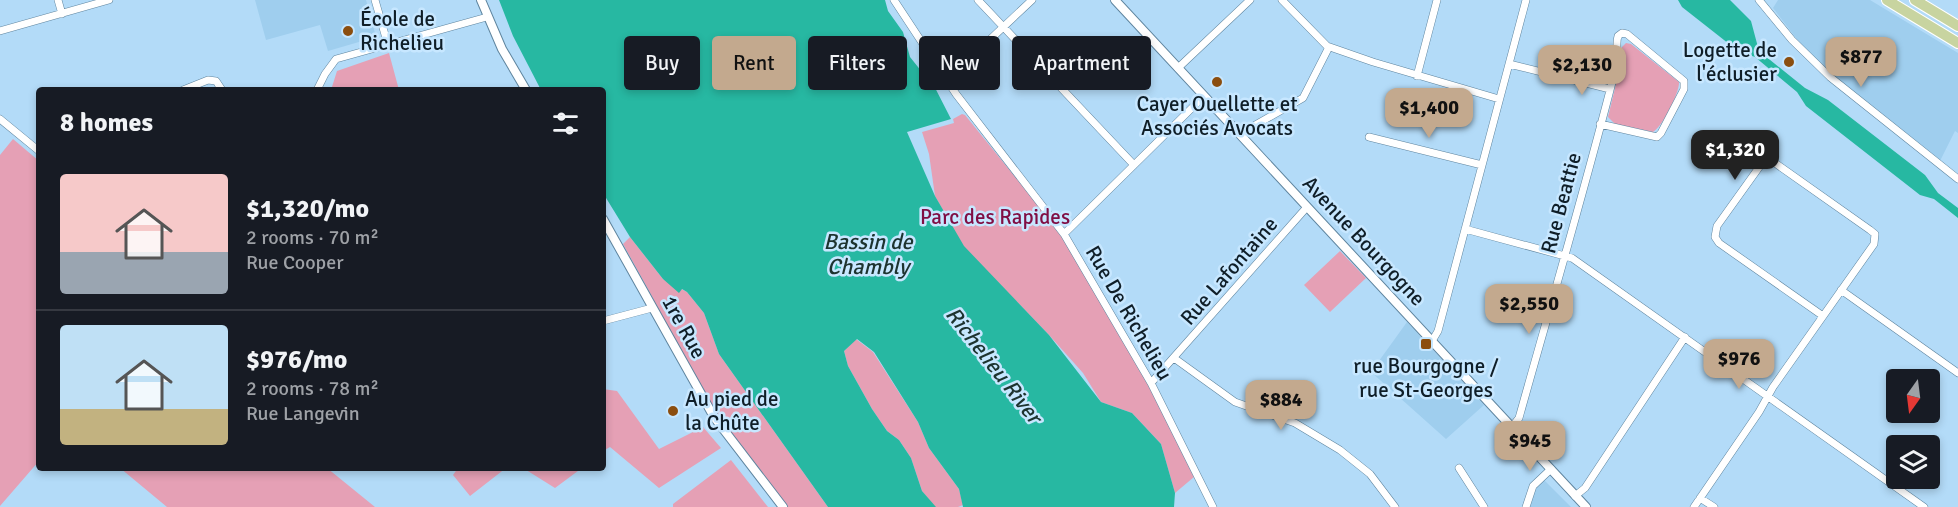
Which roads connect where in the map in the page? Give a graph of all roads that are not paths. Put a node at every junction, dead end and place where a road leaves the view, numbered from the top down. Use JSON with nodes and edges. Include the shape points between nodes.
{"nodes":[{"id":1,"x":58,"y":0,"type":"edge"},
{"id":2,"x":109,"y":0,"type":"edge"},
{"id":3,"x":375,"y":0,"type":"edge"},
{"id":4,"x":481,"y":0,"type":"edge"},
{"id":5,"x":894,"y":0,"type":"edge"},
{"id":6,"x":978,"y":0,"type":"edge"},
{"id":7,"x":1032,"y":0,"type":"edge"},
{"id":8,"x":1115,"y":0,"type":"edge"},
{"id":9,"x":1250,"y":0,"type":"edge"},
{"id":10,"x":1282,"y":0,"type":"edge"},
{"id":11,"x":1437,"y":0,"type":"edge"},
{"id":12,"x":1526,"y":0,"type":"edge"},
{"id":13,"x":1759,"y":0,"type":"edge"},
{"id":14,"x":1887,"y":0,"type":"edge"},
{"id":15,"x":1915,"y":0,"type":"edge"},
{"id":16,"x":62,"y":14,"type":"junction"},
{"id":17,"x":487,"y":17,"type":"junction"},
{"id":18,"x":1958,"y":26,"type":"edge"},
{"id":19,"x":1004,"y":27,"type":"junction"},
{"id":20,"x":0,"y":31,"type":"edge"},
{"id":21,"x":994,"y":36,"type":"edge"},
{"id":22,"x":919,"y":38,"type":"edge"},
{"id":23,"x":1958,"y":43,"type":"edge"},
{"id":24,"x":388,"y":45,"type":"junction"},
{"id":25,"x":1329,"y":47,"type":"junction"},
{"id":26,"x":1509,"y":64,"type":"junction"},
{"id":27,"x":1178,"y":68,"type":"junction"},
{"id":28,"x":1417,"y":76,"type":"junction"},
{"id":29,"x":190,"y":87,"type":"edge"},
{"id":30,"x":220,"y":87,"type":"edge"},
{"id":31,"x":318,"y":87,"type":"edge"},
{"id":32,"x":524,"y":87,"type":"edge"},
{"id":33,"x":955,"y":90,"type":"edge"},
{"id":34,"x":1610,"y":90,"type":"junction"},
{"id":35,"x":1204,"y":96,"type":"junction"},
{"id":36,"x":1499,"y":99,"type":"junction"},
{"id":37,"x":0,"y":119,"type":"edge"},
{"id":38,"x":1600,"y":124,"type":"junction"},
{"id":39,"x":1242,"y":136,"type":"junction"},
{"id":40,"x":1369,"y":137,"type":"dead end"},
{"id":41,"x":36,"y":149,"type":"edge"},
{"id":42,"x":1134,"y":165,"type":"junction"},
{"id":43,"x":1482,"y":165,"type":"junction"},
{"id":44,"x":1958,"y":179,"type":"edge"},
{"id":45,"x":1307,"y":207,"type":"junction"},
{"id":46,"x":606,"y":224,"type":"edge"},
{"id":47,"x":1465,"y":229,"type":"junction"},
{"id":48,"x":1064,"y":234,"type":"junction"},
{"id":49,"x":1564,"y":255,"type":"junction"},
{"id":50,"x":1841,"y":290,"type":"junction"},
{"id":51,"x":652,"y":308,"type":"junction"},
{"id":52,"x":1823,"y":316,"type":"junction"},
{"id":53,"x":606,"y":320,"type":"edge"},
{"id":54,"x":1686,"y":337,"type":"junction"},
{"id":55,"x":1432,"y":341,"type":"junction"},
{"id":56,"x":1174,"y":358,"type":"junction"},
{"id":57,"x":1958,"y":373,"type":"edge"},
{"id":58,"x":1151,"y":383,"type":"junction"},
{"id":59,"x":1767,"y":395,"type":"junction"},
{"id":60,"x":1512,"y":427,"type":"junction"},
{"id":61,"x":1459,"y":468,"type":"dead end"},
{"id":62,"x":1551,"y":469,"type":"junction"},
{"id":63,"x":1575,"y":496,"type":"junction"},
{"id":64,"x":1700,"y":498,"type":"junction"},
{"id":65,"x":783,"y":507,"type":"edge"},
{"id":66,"x":1213,"y":507,"type":"edge"},
{"id":67,"x":1395,"y":507,"type":"edge"},
{"id":68,"x":1484,"y":507,"type":"edge"},
{"id":69,"x":1526,"y":507,"type":"edge"},
{"id":70,"x":1586,"y":507,"type":"edge"},
{"id":71,"x":1694,"y":507,"type":"edge"},
{"id":72,"x":1714,"y":507,"type":"edge"},
{"id":73,"x":1924,"y":507,"type":"edge"}],
"edges":[{"from":1,"to":16,"type":"street"},
{"from":2,"to":16,"type":"street"},
{"from":3,"to":24,"type":"street"},
{"from":4,"to":17,"type":"street"},
{"from":5,"to":22,"type":"street","name":"Rue De Richelieu"},
{"from":6,"to":19,"type":"street"},
{"from":7,"to":19,"type":"street"},
{"from":8,"to":27,"type":"street","name":"Avenue Bourgogne"},
{"from":9,"to":27,"type":"street"},
{"from":10,"to":25,"type":"street"},
{"from":11,"to":28,"type":"street"},
{"from":12,"to":26,"type":"street"},
{"from":13,"to":44,"type":"street","via":[[1830,77]]},
{"from":14,"to":23,"type":"main road"},
{"from":15,"to":18,"type":"main road"},
{"from":16,"to":20,"type":"street"},
{"from":17,"to":24,"type":"street"},
{"from":17,"to":32,"type":"street"},
{"from":19,"to":21,"type":"street"},
{"from":19,"to":42,"type":"street"},
{"from":24,"to":31,"type":"street","via":[[336,59]]},
{"from":25,"to":28,"type":"street"},
{"from":25,"to":39,"type":"street","via":[[1303,98]]},
{"from":26,"to":34,"type":"street"},
{"from":26,"to":36,"type":"street"},
{"from":27,"to":35,"type":"street","name":"Avenue Bourgogne"},
{"from":28,"to":36,"type":"street"},
{"from":29,"to":30,"type":"street","via":[[208,80],[216,81]]},
{"from":33,"to":48,"type":"street","name":"Rue De Richelieu"},
{"from":34,"to":38,"type":"street","name":"Rue Beattie"},
{"from":34,"to":38,"type":"street","name":"Rue Beattie","via":[[1618,56],[1617,39],[1622,33],[1684,83],[1657,137]]},
{"from":35,"to":39,"type":"street","name":"Avenue Bourgogne"},
{"from":35,"to":42,"type":"street"},
{"from":36,"to":43,"type":"street"},
{"from":37,"to":41,"type":"street"},
{"from":38,"to":49,"type":"street","name":"Rue Beattie"},
{"from":39,"to":45,"type":"street","name":"Avenue Bourgogne"},
{"from":40,"to":43,"type":"street"},
{"from":42,"to":48,"type":"street"},
{"from":43,"to":47,"type":"street"},
{"from":45,"to":55,"type":"street","name":"Avenue Bourgogne"},
{"from":45,"to":56,"type":"street","name":"Rue Lafontaine"},
{"from":46,"to":51,"type":"street","name":"1re Rue"},
{"from":47,"to":49,"type":"street"},
{"from":47,"to":55,"type":"street"},
{"from":48,"to":58,"type":"street","name":"Rue De Richelieu"},
{"from":49,"to":54,"type":"street"},
{"from":49,"to":60,"type":"street","name":"Rue Beattie","via":[[1518,421]]},
{"from":50,"to":52,"type":"street"},
{"from":50,"to":52,"type":"street","via":[[1874,244],[1874,233],[1771,161],[1762,164],[1714,234],[1719,243]]},
{"from":50,"to":57,"type":"street"},
{"from":51,"to":53,"type":"street"},
{"from":51,"to":65,"type":"street","name":"1re Rue","via":[[714,417]]},
{"from":52,"to":59,"type":"street"},
{"from":54,"to":59,"type":"street"},
{"from":54,"to":63,"type":"street","via":[[1585,488]]},
{"from":55,"to":60,"type":"street","name":"Avenue Bourgogne"},
{"from":56,"to":58,"type":"street","name":"Rue Lafontaine"},
{"from":56,"to":67,"type":"street","via":[[1233,400],[1298,424],[1344,453],[1370,474]]},
{"from":58,"to":66,"type":"street","name":"Rue De Richelieu"},
{"from":59,"to":64,"type":"street"},
{"from":59,"to":73,"type":"street"},
{"from":60,"to":62,"type":"street","name":"Avenue Bourgogne"},
{"from":61,"to":68,"type":"street"},
{"from":62,"to":63,"type":"street","name":"Avenue Bourgogne"},
{"from":62,"to":69,"type":"street","via":[[1533,486]]},
{"from":63,"to":70,"type":"street","name":"Avenue Bourgogne"},
{"from":64,"to":71,"type":"street"},
{"from":64,"to":72,"type":"street"}]}
